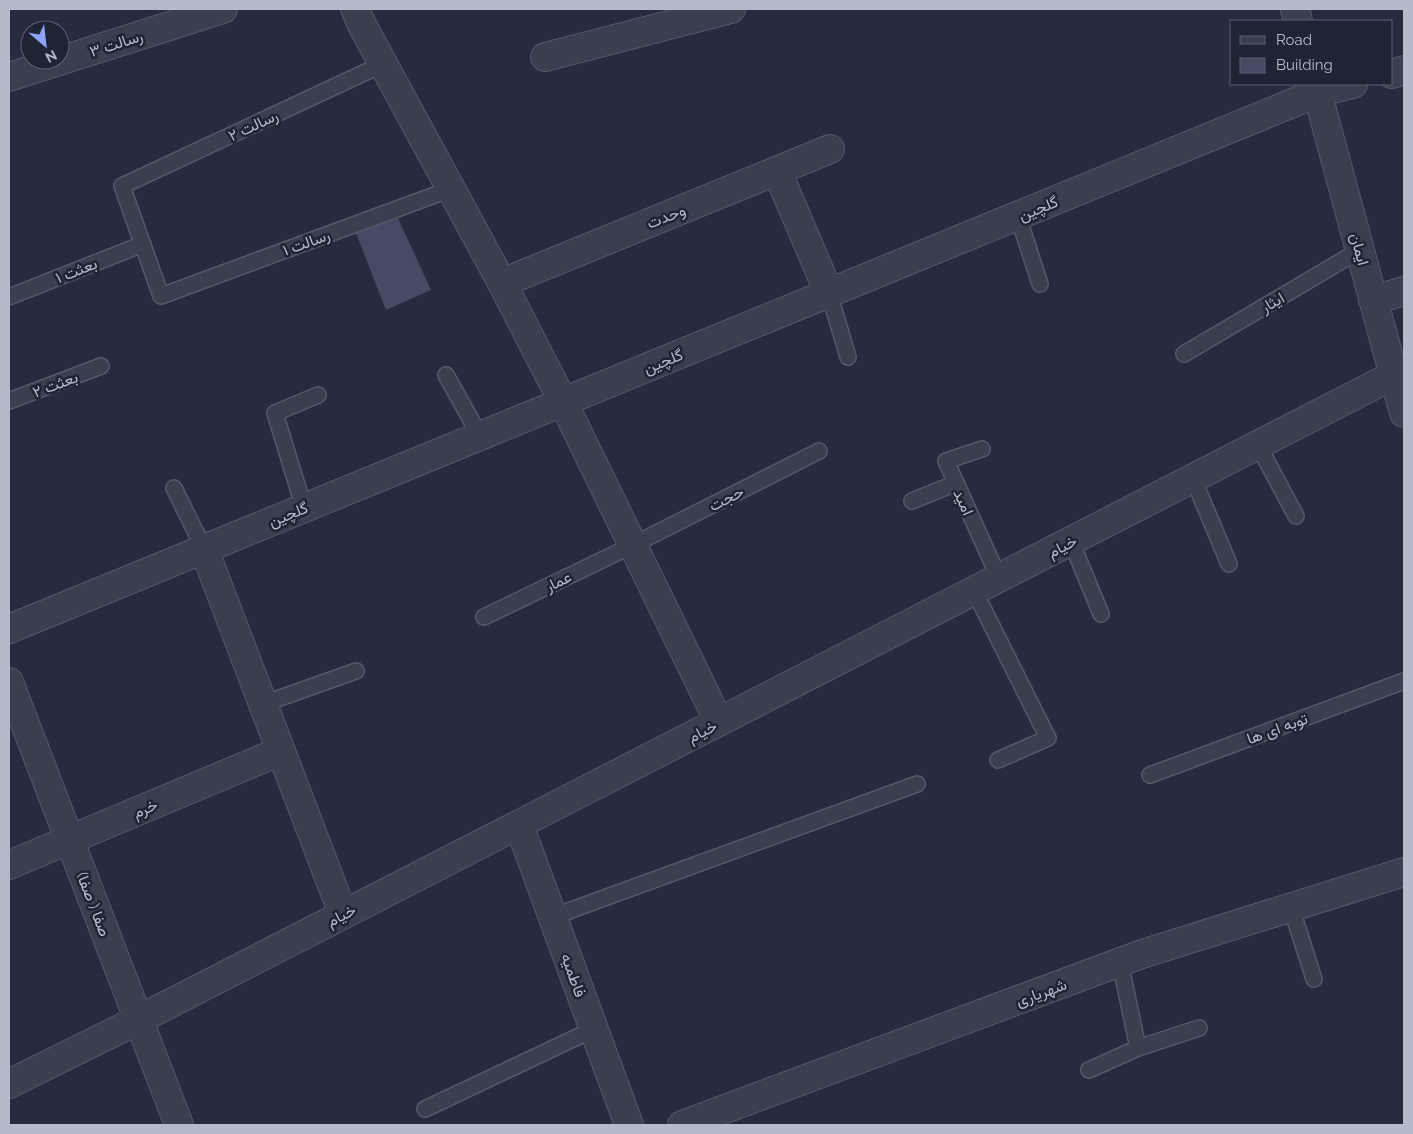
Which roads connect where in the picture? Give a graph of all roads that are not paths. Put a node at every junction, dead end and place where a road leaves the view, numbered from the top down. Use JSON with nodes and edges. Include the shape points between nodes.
{"nodes":[{"id":1,"x":223,"y":9,"type":"edge"},
{"id":2,"x":354,"y":9,"type":"edge"},
{"id":3,"x":731,"y":9,"type":"edge"},
{"id":4,"x":646,"y":19,"type":"edge"},
{"id":5,"x":545,"y":57,"type":"dead end"},
{"id":6,"x":383,"y":64,"type":"junction"},
{"id":7,"x":9,"y":77,"type":"edge"},
{"id":8,"x":1344,"y":85,"type":"edge"},
{"id":9,"x":1316,"y":88,"type":"edge"},
{"id":10,"x":830,"y":149,"type":"dead end"},
{"id":11,"x":777,"y":171,"type":"junction"},
{"id":12,"x":451,"y":189,"type":"junction"},
{"id":13,"x":1018,"y":216,"type":"junction"},
{"id":14,"x":143,"y":244,"type":"junction"},
{"id":15,"x":1360,"y":250,"type":"junction"},
{"id":16,"x":502,"y":283,"type":"junction"},
{"id":17,"x":1040,"y":284,"type":"dead end"},
{"id":18,"x":1404,"y":291,"type":"edge"},
{"id":19,"x":829,"y":293,"type":"junction"},
{"id":20,"x":9,"y":297,"type":"edge"},
{"id":21,"x":1373,"y":300,"type":"junction"},
{"id":22,"x":1184,"y":354,"type":"dead end"},
{"id":23,"x":848,"y":358,"type":"dead end"},
{"id":24,"x":101,"y":366,"type":"dead end"},
{"id":25,"x":446,"y":374,"type":"dead end"},
{"id":26,"x":1394,"y":375,"type":"junction"},
{"id":27,"x":318,"y":395,"type":"dead end"},
{"id":28,"x":9,"y":401,"type":"edge"},
{"id":29,"x":563,"y":402,"type":"junction"},
{"id":30,"x":1404,"y":413,"type":"edge"},
{"id":31,"x":480,"y":436,"type":"junction"},
{"id":32,"x":1258,"y":445,"type":"junction"},
{"id":33,"x":982,"y":449,"type":"dead end"},
{"id":34,"x":819,"y":451,"type":"dead end"},
{"id":35,"x":1193,"y":478,"type":"junction"},
{"id":36,"x":956,"y":483,"type":"junction"},
{"id":37,"x":174,"y":488,"type":"dead end"},
{"id":38,"x":912,"y":501,"type":"dead end"},
{"id":39,"x":304,"y":508,"type":"junction"},
{"id":40,"x":1296,"y":516,"type":"dead end"},
{"id":41,"x":1071,"y":541,"type":"junction"},
{"id":42,"x":633,"y":544,"type":"junction"},
{"id":43,"x":204,"y":549,"type":"junction"},
{"id":44,"x":1229,"y":564,"type":"dead end"},
{"id":45,"x":998,"y":578,"type":"junction"},
{"id":46,"x":974,"y":590,"type":"junction"},
{"id":47,"x":1100,"y":614,"type":"dead end"},
{"id":48,"x":484,"y":618,"type":"dead end"},
{"id":49,"x":9,"y":629,"type":"edge"},
{"id":50,"x":356,"y":671,"type":"dead end"},
{"id":51,"x":1404,"y":681,"type":"edge"},
{"id":52,"x":9,"y":682,"type":"edge"},
{"id":53,"x":263,"y":704,"type":"junction"},
{"id":54,"x":719,"y":722,"type":"junction"},
{"id":55,"x":281,"y":751,"type":"junction"},
{"id":56,"x":998,"y":760,"type":"dead end"},
{"id":57,"x":1150,"y":775,"type":"dead end"},
{"id":58,"x":917,"y":784,"type":"dead end"},
{"id":59,"x":519,"y":825,"type":"junction"},
{"id":60,"x":69,"y":840,"type":"junction"},
{"id":61,"x":9,"y":865,"type":"edge"},
{"id":62,"x":1404,"y":872,"type":"edge"},
{"id":63,"x":1291,"y":907,"type":"junction"},
{"id":64,"x":343,"y":914,"type":"junction"},
{"id":65,"x":552,"y":916,"type":"junction"},
{"id":66,"x":1120,"y":962,"type":"junction"},
{"id":67,"x":1314,"y":979,"type":"dead end"},
{"id":68,"x":138,"y":1020,"type":"junction"},
{"id":69,"x":1199,"y":1028,"type":"dead end"},
{"id":70,"x":594,"y":1029,"type":"junction"},
{"id":71,"x":1138,"y":1048,"type":"junction"},
{"id":72,"x":1089,"y":1070,"type":"dead end"},
{"id":73,"x":9,"y":1084,"type":"edge"},
{"id":74,"x":425,"y":1109,"type":"dead end"},
{"id":75,"x":179,"y":1125,"type":"edge"},
{"id":76,"x":630,"y":1125,"type":"edge"},
{"id":77,"x":682,"y":1125,"type":"edge"}],
"edges":[{"from":1,"to":7,"type":"street","name":"رسالت ۳"},
{"from":2,"to":6,"type":"street"},
{"from":3,"to":4,"type":"street"},
{"from":4,"to":5,"type":"street"},
{"from":6,"to":12,"type":"street"},
{"from":6,"to":14,"type":"lane","name":"رسالت ۲","via":[[122,186]]},
{"from":8,"to":9,"type":"street","name":"گلچین"},
{"from":9,"to":13,"type":"street","name":"گلچین"},
{"from":9,"to":15,"type":"street","name":"ایمان"},
{"from":10,"to":11,"type":"street","name":"وحدت"},
{"from":11,"to":16,"type":"street","name":"وحدت"},
{"from":11,"to":19,"type":"street"},
{"from":12,"to":14,"type":"lane","name":"رسالت ۱","via":[[161,296]]},
{"from":12,"to":16,"type":"street"},
{"from":13,"to":17,"type":"lane"},
{"from":13,"to":19,"type":"street","name":"گلچین"},
{"from":14,"to":20,"type":"lane","name":"بعثت ۱"},
{"from":15,"to":21,"type":"street","name":"ایمان"},
{"from":15,"to":22,"type":"lane","name":"ایثار"},
{"from":16,"to":29,"type":"street"},
{"from":18,"to":21,"type":"street"},
{"from":19,"to":23,"type":"lane"},
{"from":19,"to":29,"type":"street","name":"گلچین"},
{"from":21,"to":26,"type":"street","name":"ایمان"},
{"from":24,"to":28,"type":"lane","name":"بعثت ۲"},
{"from":25,"to":31,"type":"lane"},
{"from":26,"to":30,"type":"street","name":"ایمان"},
{"from":26,"to":32,"type":"street","name":"خیام"},
{"from":27,"to":39,"type":"lane","via":[[274,413]]},
{"from":29,"to":31,"type":"street","name":"گلچین"},
{"from":29,"to":42,"type":"street"},
{"from":31,"to":39,"type":"street","name":"گلچین"},
{"from":32,"to":35,"type":"street","name":"خیام"},
{"from":32,"to":40,"type":"lane"},
{"from":33,"to":36,"type":"lane","name":"امید","via":[[946,462]]},
{"from":34,"to":42,"type":"lane","name":"حجت"},
{"from":35,"to":41,"type":"street","name":"خیام"},
{"from":35,"to":44,"type":"lane"},
{"from":36,"to":38,"type":"lane"},
{"from":36,"to":45,"type":"lane","name":"امید"},
{"from":37,"to":43,"type":"lane"},
{"from":39,"to":43,"type":"street","name":"گلچین"},
{"from":41,"to":45,"type":"street","name":"خیام"},
{"from":41,"to":47,"type":"lane"},
{"from":42,"to":48,"type":"lane","name":"عمار"},
{"from":42,"to":54,"type":"street"},
{"from":43,"to":49,"type":"street","name":"گلچین"},
{"from":43,"to":53,"type":"street"},
{"from":45,"to":46,"type":"street","name":"خیام"},
{"from":46,"to":54,"type":"street","name":"خیام"},
{"from":46,"to":56,"type":"lane","via":[[1048,738]]},
{"from":50,"to":53,"type":"lane"},
{"from":51,"to":57,"type":"lane","name":"توبه ای ها"},
{"from":52,"to":60,"type":"street","name":"صفا ( صفا)"},
{"from":53,"to":55,"type":"street"},
{"from":54,"to":59,"type":"street","name":"خیام"},
{"from":55,"to":60,"type":"street","name":"خرم"},
{"from":55,"to":64,"type":"street"},
{"from":58,"to":65,"type":"lane"},
{"from":59,"to":64,"type":"street","name":"خیام"},
{"from":59,"to":65,"type":"street","name":"فاطمیه"},
{"from":60,"to":61,"type":"street","name":"خرم"},
{"from":60,"to":68,"type":"street","name":"صفا ( صفا)"},
{"from":62,"to":63,"type":"street","name":"شهریاری"},
{"from":63,"to":66,"type":"street","name":"شهریاری"},
{"from":63,"to":67,"type":"lane"},
{"from":64,"to":68,"type":"street","name":"خیام"},
{"from":65,"to":70,"type":"street","name":"فاطمیه"},
{"from":66,"to":71,"type":"lane"},
{"from":66,"to":77,"type":"street","name":"شهریاری"},
{"from":68,"to":73,"type":"street","name":"خیام"},
{"from":68,"to":75,"type":"street","name":"صفا ( صفا)"},
{"from":69,"to":71,"type":"lane"},
{"from":70,"to":74,"type":"lane"},
{"from":70,"to":76,"type":"street","name":"فاطمیه"},
{"from":71,"to":72,"type":"lane"}]}
